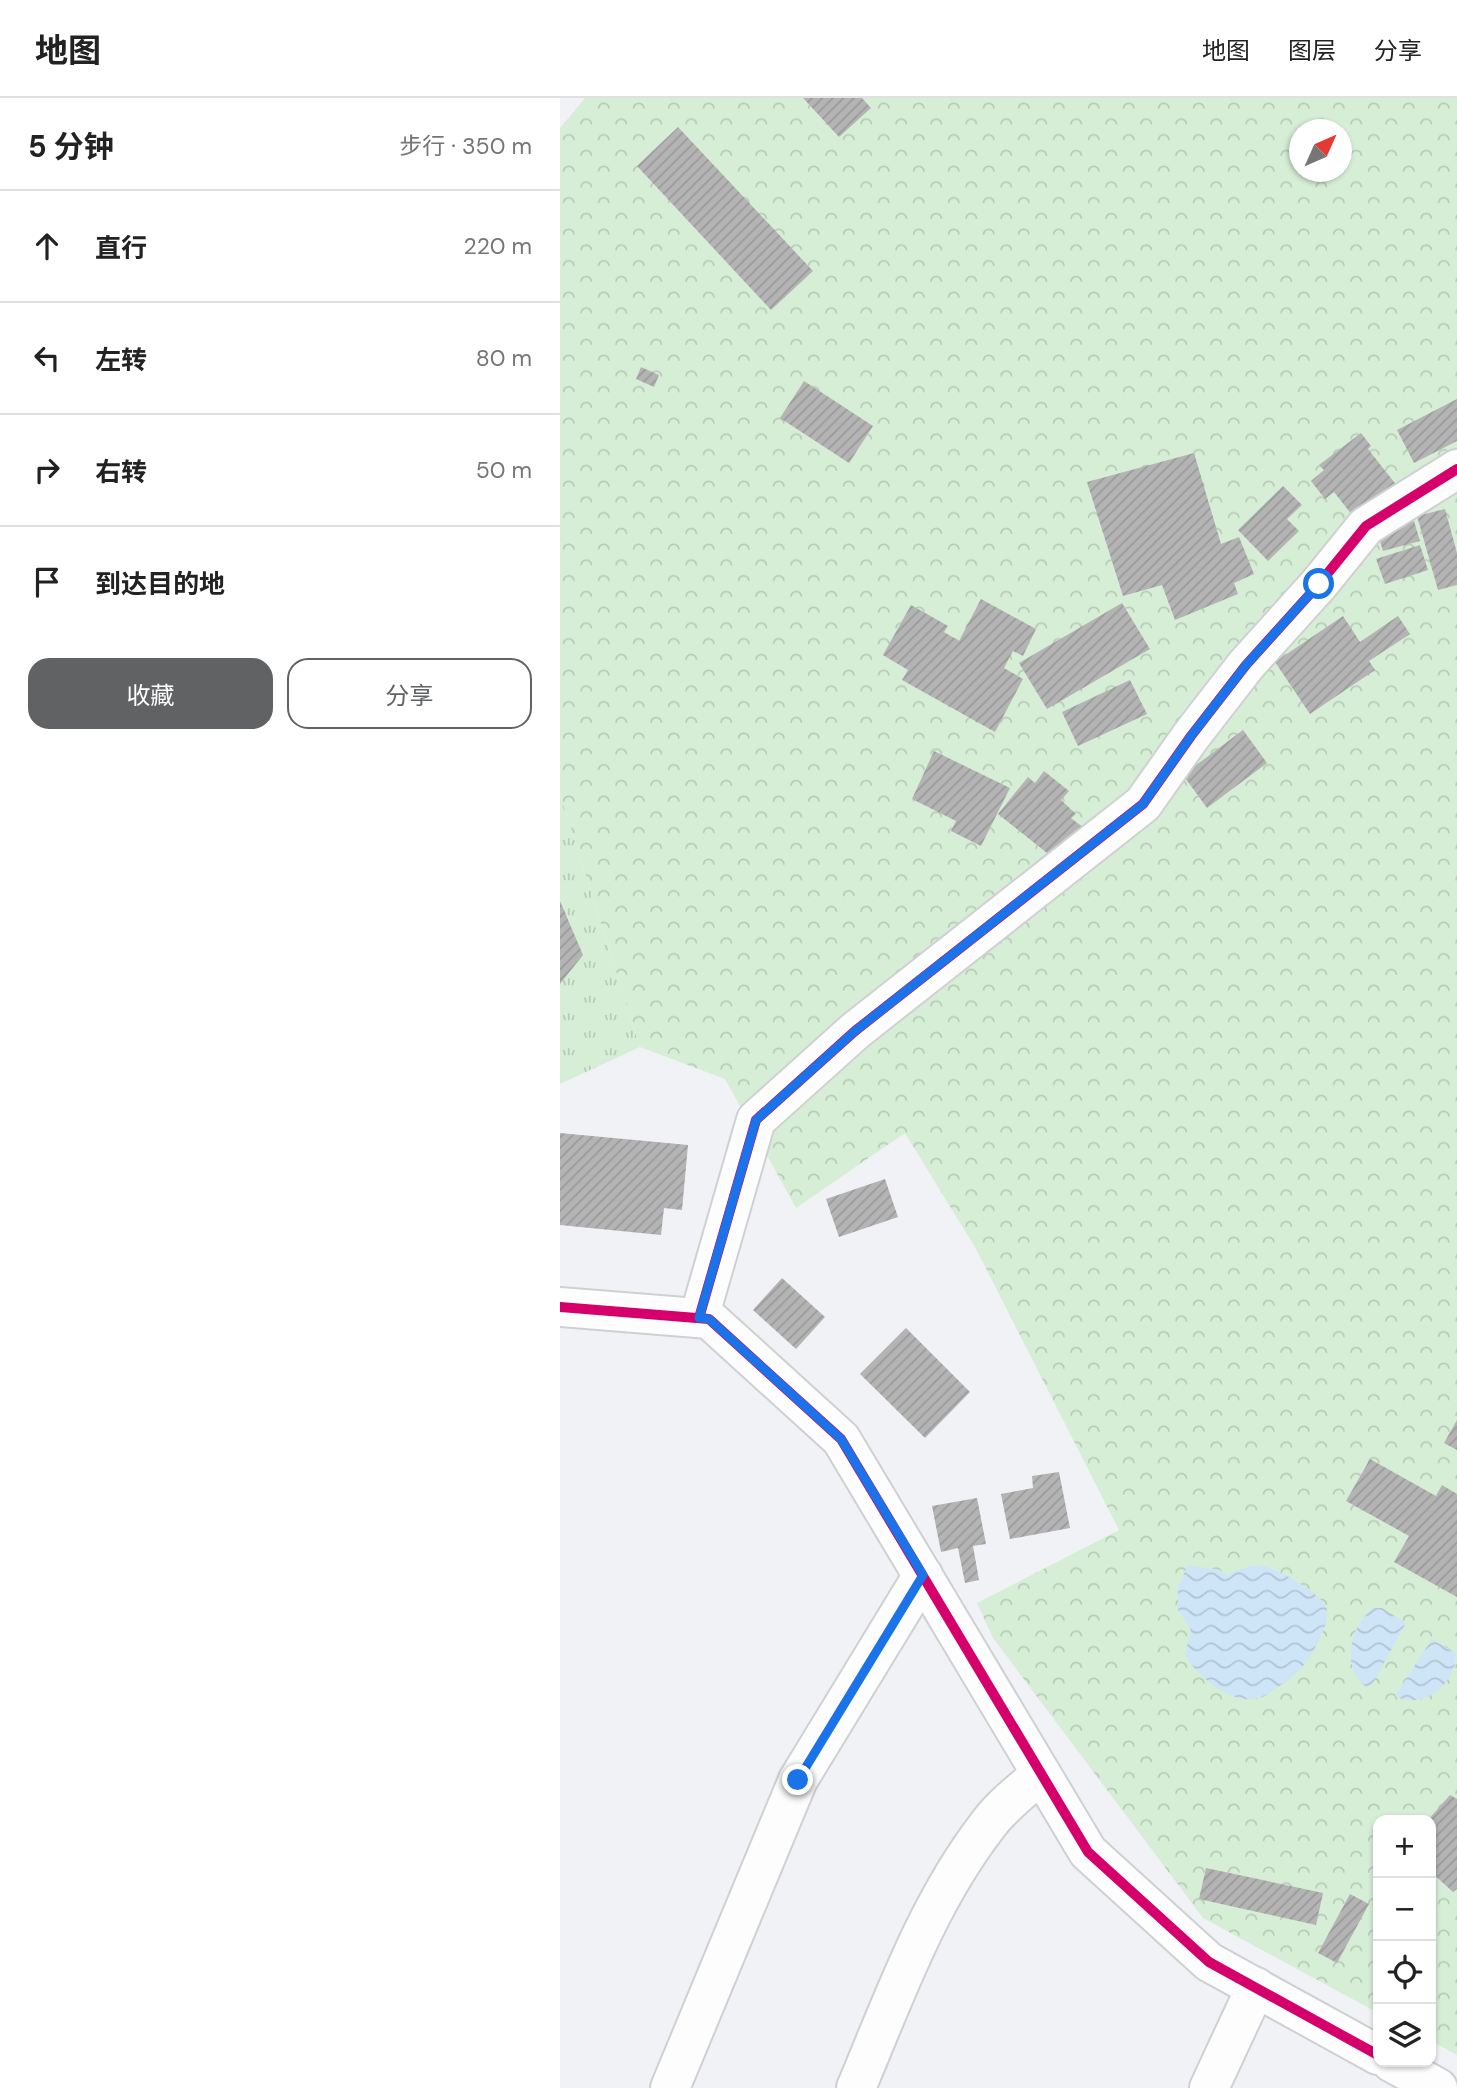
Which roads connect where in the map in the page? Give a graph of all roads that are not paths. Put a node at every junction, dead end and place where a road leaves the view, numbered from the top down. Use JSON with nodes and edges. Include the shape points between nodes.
{"nodes":[{"id":1,"x":1457,"y":469,"type":"edge"},
{"id":2,"x":560,"y":1307,"type":"edge"},
{"id":3,"x":699,"y":1318,"type":"junction"},
{"id":4,"x":923,"y":1575,"type":"junction"},
{"id":5,"x":1041,"y":1774,"type":"junction"},
{"id":6,"x":1256,"y":1987,"type":"junction"},
{"id":7,"x":1373,"y":2052,"type":"edge"},
{"id":8,"x":1400,"y":2067,"type":"edge"},
{"id":9,"x":670,"y":2088,"type":"edge"},
{"id":10,"x":856,"y":2088,"type":"edge"},
{"id":11,"x":1209,"y":2088,"type":"edge"},
{"id":12,"x":1438,"y":2088,"type":"edge"}],
"edges":[{"from":1,"to":3,"type":"street","via":[[1366,526],[1246,665],[1143,804],[855,1031],[756,1120]]},
{"from":2,"to":3,"type":"street"},
{"from":3,"to":4,"type":"street","via":[[709,1319],[841,1439]]},
{"from":4,"to":5,"type":"street"},
{"from":4,"to":9,"type":"street","via":[[798,1780]]},
{"from":5,"to":6,"type":"street","via":[[1088,1852],[1209,1962]]},
{"from":5,"to":10,"type":"street","via":[[988,1824],[952,1879],[912,1953]]},
{"from":6,"to":7,"type":"street"},
{"from":6,"to":11,"type":"street"},
{"from":8,"to":12,"type":"street"}]}
